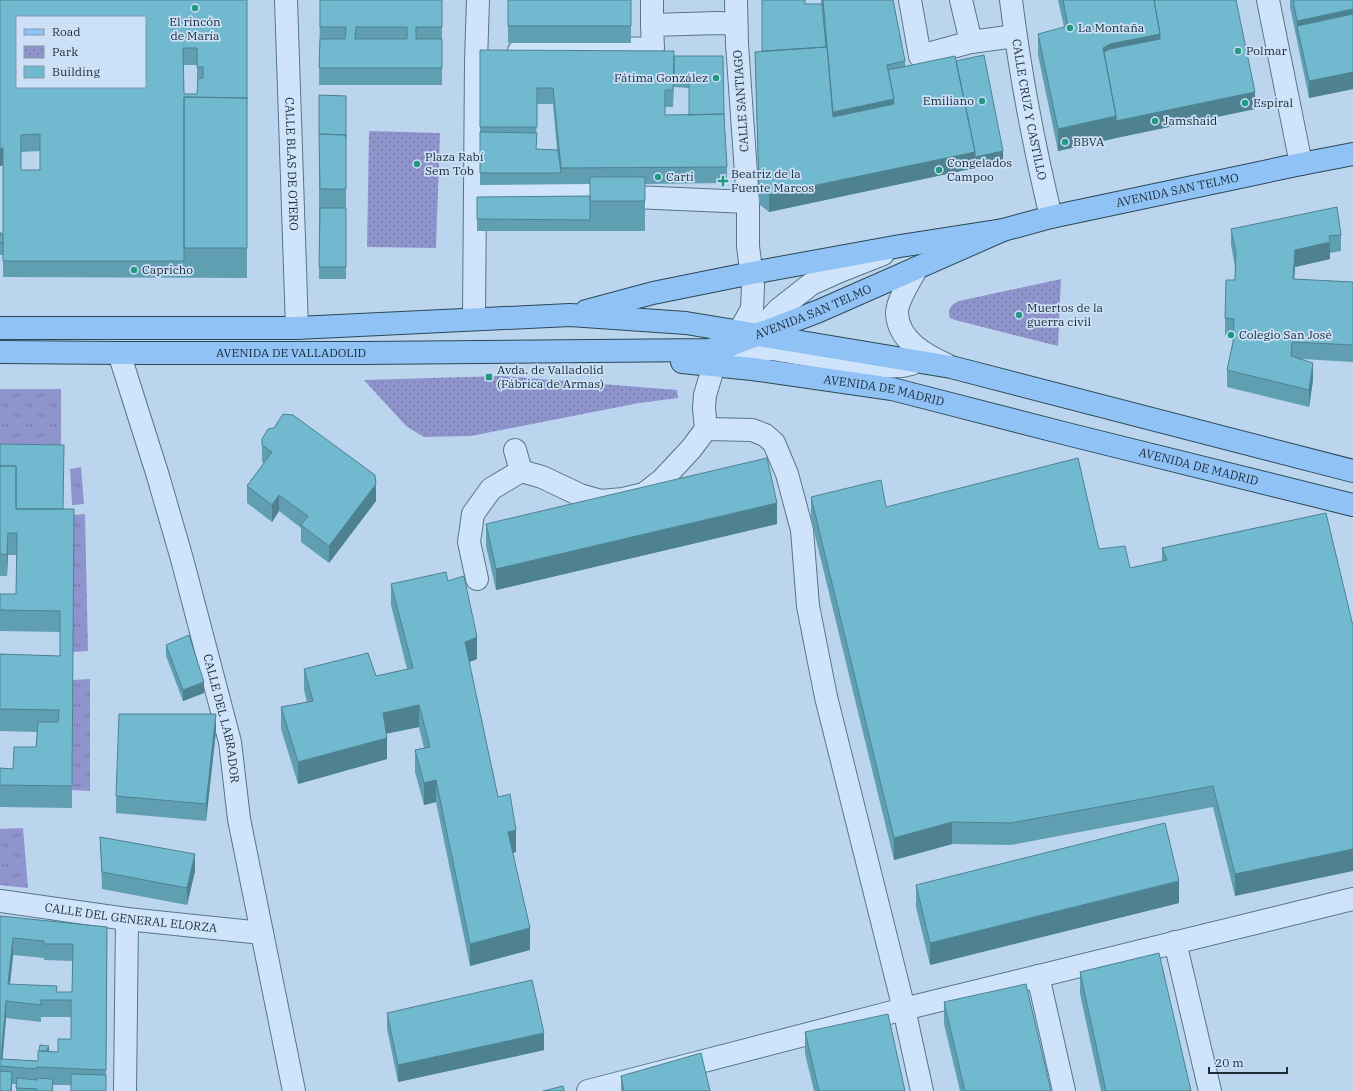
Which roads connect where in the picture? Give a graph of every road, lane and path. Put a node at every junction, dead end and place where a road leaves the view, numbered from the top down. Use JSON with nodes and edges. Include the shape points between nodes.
{"nodes":[{"id":1,"x":286,"y":0,"type":"edge"},
{"id":2,"x":478,"y":0,"type":"edge"},
{"id":3,"x":652,"y":0,"type":"edge"},
{"id":4,"x":736,"y":0,"type":"edge"},
{"id":5,"x":910,"y":0,"type":"edge"},
{"id":6,"x":961,"y":0,"type":"edge"},
{"id":7,"x":1011,"y":0,"type":"edge"},
{"id":8,"x":1268,"y":0,"type":"edge"},
{"id":9,"x":736,"y":24,"type":"junction"},
{"id":10,"x":652,"y":25,"type":"junction"},
{"id":11,"x":1015,"y":36,"type":"junction"},
{"id":12,"x":971,"y":42,"type":"junction"},
{"id":13,"x":476,"y":52,"type":"junction"},
{"id":14,"x":1353,"y":154,"type":"edge"},
{"id":15,"x":1301,"y":164,"type":"junction"},
{"id":16,"x":476,"y":190,"type":"junction"},
{"id":17,"x":748,"y":202,"type":"junction"},
{"id":18,"x":1051,"y":217,"type":"junction"},
{"id":19,"x":1003,"y":230,"type":"junction"},
{"id":20,"x":900,"y":246,"type":"junction"},
{"id":21,"x":917,"y":268,"type":"junction"},
{"id":22,"x":752,"y":273,"type":"junction"},
{"id":23,"x":570,"y":315,"type":"junction"},
{"id":24,"x":474,"y":319,"type":"junction"},
{"id":25,"x":0,"y":328,"type":"edge"},
{"id":26,"x":297,"y":328,"type":"junction"},
{"id":27,"x":746,"y":341,"type":"junction"},
{"id":28,"x":582,"y":351,"type":"junction"},
{"id":29,"x":0,"y":352,"type":"edge"},
{"id":30,"x":119,"y":353,"type":"junction"},
{"id":31,"x":714,"y":366,"type":"junction"},
{"id":32,"x":951,"y":367,"type":"junction"},
{"id":33,"x":783,"y":374,"type":"junction"},
{"id":34,"x":706,"y":429,"type":"junction"},
{"id":35,"x":515,"y":450,"type":"dead end"},
{"id":36,"x":521,"y":471,"type":"junction"},
{"id":37,"x":1353,"y":471,"type":"edge"},
{"id":38,"x":1353,"y":505,"type":"edge"},
{"id":39,"x":477,"y":579,"type":"dead end"},
{"id":40,"x":1353,"y":899,"type":"edge"},
{"id":41,"x":0,"y":901,"type":"edge"},
{"id":42,"x":126,"y":919,"type":"junction"},
{"id":43,"x":262,"y":933,"type":"junction"},
{"id":44,"x":1175,"y":942,"type":"junction"},
{"id":45,"x":1038,"y":976,"type":"junction"},
{"id":46,"x":904,"y":1009,"type":"junction"},
{"id":47,"x":124,"y":1091,"type":"edge"},
{"id":48,"x":294,"y":1091,"type":"edge"},
{"id":49,"x":588,"y":1091,"type":"edge"},
{"id":50,"x":922,"y":1091,"type":"edge"},
{"id":51,"x":1064,"y":1091,"type":"edge"},
{"id":52,"x":1210,"y":1091,"type":"edge"}],
"edges":[{"from":1,"to":26,"type":"street","name":"CALLE BLAS DE OTERO"},
{"from":2,"to":13,"type":"street"},
{"from":3,"to":10,"type":"street"},
{"from":4,"to":9,"type":"street","name":"CALLE SANTIAGO"},
{"from":5,"to":12,"type":"street","via":[[920,56]]},
{"from":6,"to":12,"type":"street"},
{"from":7,"to":11,"type":"street","name":"CALLE CRUZ Y CASTILLO"},
{"from":8,"to":15,"type":"street"},
{"from":9,"to":10,"type":"street"},
{"from":9,"to":17,"type":"street","name":"CALLE SANTIAGO"},
{"from":10,"to":13,"type":"street","via":[[652,48]]},
{"from":11,"to":12,"type":"street"},
{"from":11,"to":18,"type":"street","name":"CALLE CRUZ Y CASTILLO"},
{"from":13,"to":16,"type":"street"},
{"from":14,"to":15,"type":"main road","name":"AVENIDA SAN TELMO"},
{"from":15,"to":18,"type":"main road","name":"AVENIDA SAN TELMO"},
{"from":16,"to":17,"type":"street"},
{"from":16,"to":24,"type":"street"},
{"from":17,"to":22,"type":"street","name":"CALLE SANTIAGO","via":[[748,246]]},
{"from":18,"to":19,"type":"main road","name":"AVENIDA SAN TELMO"},
{"from":19,"to":20,"type":"main road","name":"AVENIDA SAN TELMO"},
{"from":19,"to":21,"type":"main road","name":"AVENIDA SAN TELMO"},
{"from":20,"to":22,"type":"main road","name":"AVENIDA SAN TELMO"},
{"from":20,"to":27,"type":"street","name":"AVENIDA SAN TELMO","via":[[811,284],[778,310]]},
{"from":21,"to":27,"type":"main road","name":"AVENIDA SAN TELMO"},
{"from":21,"to":32,"type":"street","via":[[906,285],[896,313],[902,331],[915,347]]},
{"from":22,"to":23,"type":"main road","name":"AVENIDA SAN TELMO","via":[[653,293]]},
{"from":22,"to":27,"type":"street","name":"CALLE SANTIAGO","via":[[752,309]]},
{"from":23,"to":24,"type":"main road","name":"AVENIDA DE VALLADOLID"},
{"from":23,"to":27,"type":"main road","via":[[686,323]]},
{"from":24,"to":26,"type":"main road","name":"AVENIDA DE VALLADOLID"},
{"from":25,"to":26,"type":"main road","name":"AVENIDA DE VALLADOLID"},
{"from":27,"to":28,"type":"main road","via":[[702,350]]},
{"from":27,"to":31,"type":"street"},
{"from":27,"to":32,"type":"main road"},
{"from":27,"to":33,"type":"street"},
{"from":28,"to":30,"type":"main road","name":"AVENIDA DE VALLADOLID"},
{"from":28,"to":31,"type":"main road","name":"AVENIDA DE MADRID"},
{"from":29,"to":30,"type":"main road","name":"AVENIDA DE VALLADOLID"},
{"from":30,"to":43,"type":"street","name":"CALLE DEL LABRADOR","via":[[182,559],[230,742],[239,819]]},
{"from":31,"to":33,"type":"main road","name":"AVENIDA DE MADRID"},
{"from":31,"to":34,"type":"street","via":[[705,395]]},
{"from":32,"to":37,"type":"main road"},
{"from":33,"to":38,"type":"main road","name":"AVENIDA DE MADRID","via":[[892,389]]},
{"from":34,"to":36,"type":"street","via":[[662,480],[644,494],[623,499],[601,501]]},
{"from":34,"to":46,"type":"street","via":[[752,430],[765,435],[774,443],[787,474],[802,530],[808,606],[826,697]]},
{"from":35,"to":36,"type":"street"},
{"from":36,"to":39,"type":"street","via":[[491,489],[473,514],[469,542]]},
{"from":40,"to":44,"type":"street"},
{"from":41,"to":42,"type":"street","name":"CALLE DEL GENERAL ELORZA"},
{"from":42,"to":43,"type":"street","name":"CALLE DEL GENERAL ELORZA"},
{"from":42,"to":47,"type":"street"},
{"from":43,"to":48,"type":"street","name":"CALLE DEL LABRADOR"},
{"from":44,"to":45,"type":"street"},
{"from":44,"to":52,"type":"street"},
{"from":45,"to":46,"type":"street"},
{"from":45,"to":51,"type":"street"},
{"from":46,"to":49,"type":"street"},
{"from":46,"to":50,"type":"street"}]}
